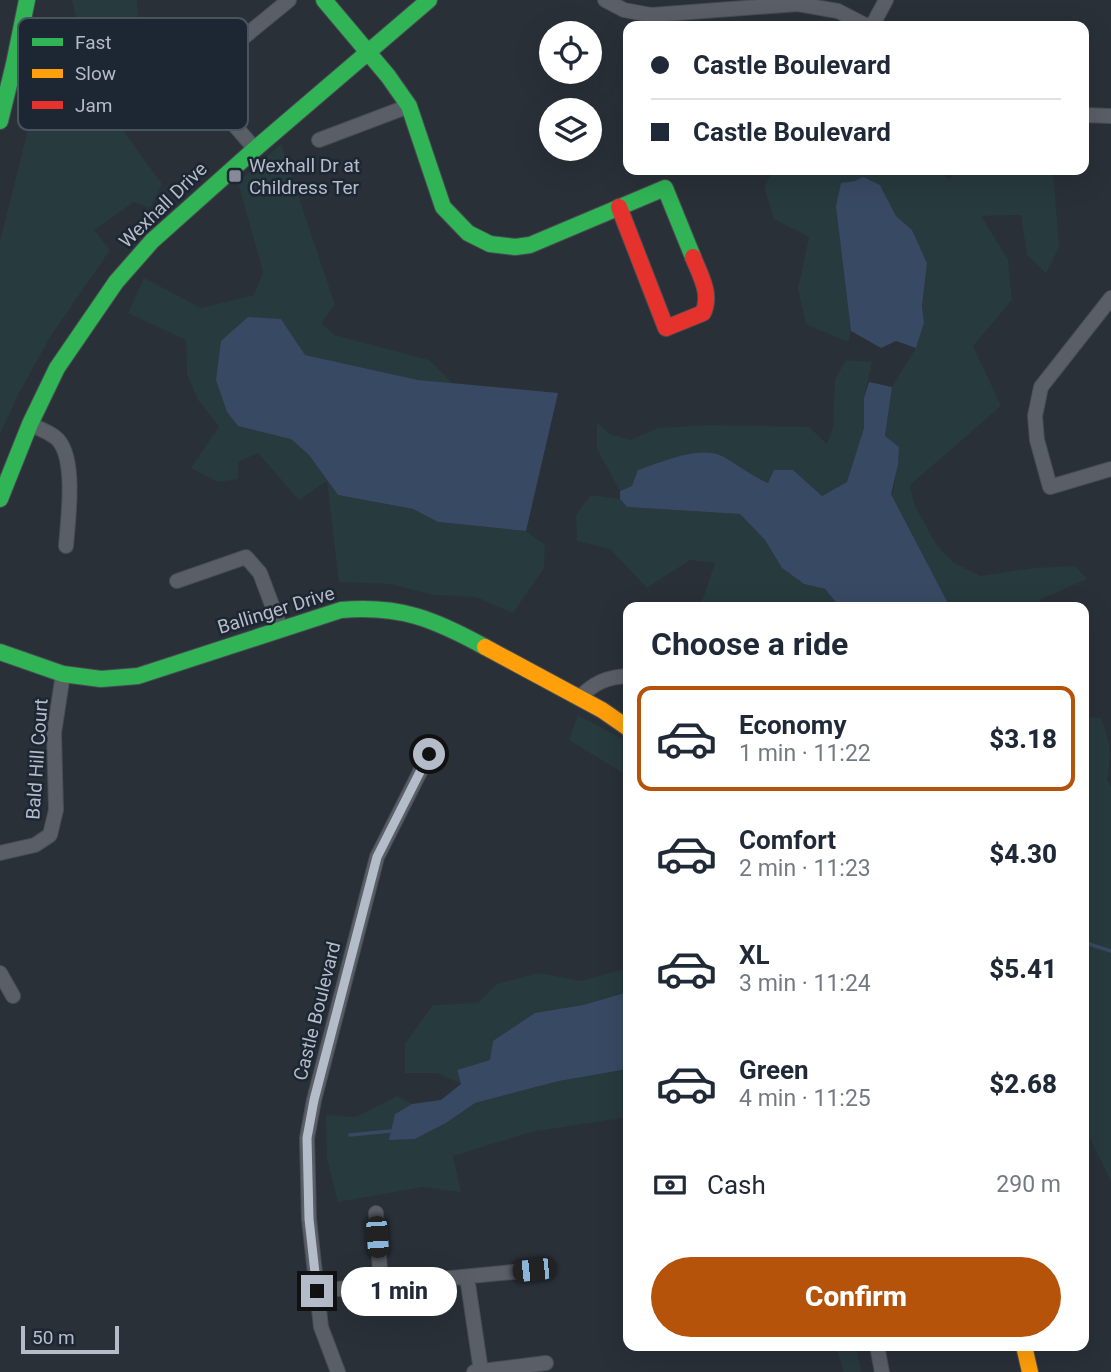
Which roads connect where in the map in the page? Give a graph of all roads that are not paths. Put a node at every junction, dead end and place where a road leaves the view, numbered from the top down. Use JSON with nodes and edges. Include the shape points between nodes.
{"nodes":[{"id":1,"x":27,"y":0,"type":"edge"},
{"id":2,"x":289,"y":0,"type":"edge"},
{"id":3,"x":324,"y":0,"type":"edge"},
{"id":4,"x":429,"y":0,"type":"edge"},
{"id":5,"x":605,"y":0,"type":"edge"},
{"id":6,"x":886,"y":0,"type":"edge"},
{"id":7,"x":23,"y":18,"type":"edge"},
{"id":8,"x":859,"y":21,"type":"edge"},
{"id":9,"x":872,"y":21,"type":"edge"},
{"id":10,"x":248,"y":34,"type":"edge"},
{"id":11,"x":18,"y":40,"type":"edge"},
{"id":12,"x":367,"y":51,"type":"junction"},
{"id":13,"x":409,"y":106,"type":"junction"},
{"id":14,"x":1089,"y":115,"type":"edge"},
{"id":15,"x":1111,"y":116,"type":"edge"},
{"id":16,"x":0,"y":121,"type":"edge"},
{"id":17,"x":239,"y":130,"type":"edge"},
{"id":18,"x":319,"y":140,"type":"dead end"},
{"id":19,"x":255,"y":149,"type":"junction"},
{"id":20,"x":619,"y":207,"type":"junction"},
{"id":21,"x":1111,"y":298,"type":"edge"},
{"id":22,"x":30,"y":425,"type":"junction"},
{"id":23,"x":1111,"y":469,"type":"edge"},
{"id":24,"x":0,"y":499,"type":"edge"},
{"id":25,"x":66,"y":546,"type":"dead end"},
{"id":26,"x":177,"y":582,"type":"dead end"},
{"id":27,"x":281,"y":629,"type":"junction"},
{"id":28,"x":0,"y":652,"type":"edge"},
{"id":29,"x":63,"y":674,"type":"junction"},
{"id":30,"x":623,"y":676,"type":"edge"},
{"id":31,"x":579,"y":698,"type":"junction"},
{"id":32,"x":623,"y":724,"type":"edge"},
{"id":33,"x":429,"y":754,"type":"dead end"},
{"id":34,"x":0,"y":853,"type":"edge"},
{"id":35,"x":0,"y":973,"type":"edge"},
{"id":36,"x":13,"y":996,"type":"dead end"},
{"id":37,"x":376,"y":1213,"type":"dead end"},
{"id":38,"x":533,"y":1270,"type":"dead end"},
{"id":39,"x":467,"y":1277,"type":"junction"},
{"id":40,"x":381,"y":1285,"type":"junction"},
{"id":41,"x":317,"y":1291,"type":"junction"},
{"id":42,"x":878,"y":1351,"type":"edge"},
{"id":43,"x":1025,"y":1351,"type":"edge"},
{"id":44,"x":546,"y":1363,"type":"dead end"},
{"id":45,"x":477,"y":1371,"type":"edge"},
{"id":46,"x":338,"y":1372,"type":"edge"},
{"id":47,"x":882,"y":1372,"type":"edge"},
{"id":48,"x":1030,"y":1372,"type":"edge"}],
"edges":[{"from":1,"to":7,"type":"main road"},
{"from":2,"to":10,"type":"street"},
{"from":3,"to":12,"type":"main road"},
{"from":4,"to":12,"type":"main road","name":"Wexhall Drive"},
{"from":5,"to":8,"type":"street","via":[[624,10],[652,15],[799,4],[838,11]]},
{"from":6,"to":9,"type":"street"},
{"from":11,"to":16,"type":"main road"},
{"from":12,"to":13,"type":"main road"},
{"from":12,"to":19,"type":"main road","name":"Wexhall Drive"},
{"from":13,"to":18,"type":"street"},
{"from":13,"to":20,"type":"main road","via":[[443,206],[468,233],[490,244],[530,245]]},
{"from":14,"to":15,"type":"street"},
{"from":17,"to":19,"type":"street"},
{"from":19,"to":22,"type":"main road","name":"Wexhall Drive","via":[[152,241],[116,282],[57,368]]},
{"from":20,"to":20,"type":"main road","via":[[665,188],[706,290],[703,313],[666,328]]},
{"from":21,"to":23,"type":"street","via":[[1041,387],[1035,416],[1050,487]]},
{"from":22,"to":24,"type":"main road","name":"Wexhall Drive"},
{"from":22,"to":25,"type":"street","via":[[57,438],[65,450],[71,492]]},
{"from":26,"to":27,"type":"street","via":[[246,557],[260,573]]},
{"from":27,"to":29,"type":"main road","name":"Ballinger Drive","via":[[138,676],[101,679]]},
{"from":27,"to":31,"type":"main road","name":"Ballinger Drive","via":[[341,610],[404,612],[448,627]]},
{"from":28,"to":29,"type":"main road","name":"Ballinger Drive"},
{"from":29,"to":34,"type":"street","name":"Bald Hill Court","via":[[54,733],[56,810],[50,835],[35,845]]},
{"from":30,"to":31,"type":"street","via":[[598,682]]},
{"from":31,"to":32,"type":"main road","name":"Ballinger Drive"},
{"from":33,"to":41,"type":"street","name":"Castle Boulevard","via":[[377,857],[314,1100],[307,1138]]},
{"from":35,"to":36,"type":"street"},
{"from":37,"to":40,"type":"street"},
{"from":38,"to":39,"type":"street"},
{"from":39,"to":40,"type":"street"},
{"from":39,"to":45,"type":"street"},
{"from":40,"to":41,"type":"street"},
{"from":41,"to":46,"type":"street","name":"Castle Boulevard","via":[[321,1327]]},
{"from":42,"to":47,"type":"street"},
{"from":43,"to":48,"type":"main road"},
{"from":44,"to":45,"type":"street"}]}
